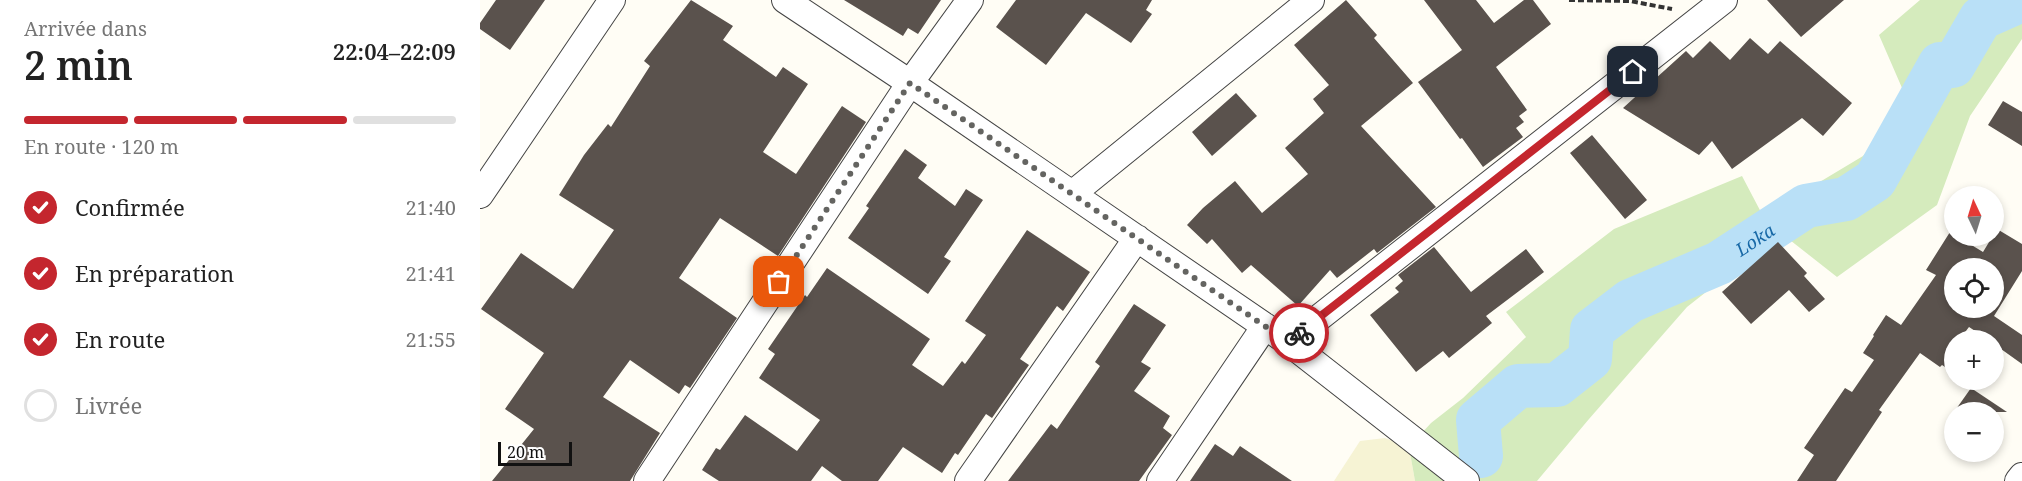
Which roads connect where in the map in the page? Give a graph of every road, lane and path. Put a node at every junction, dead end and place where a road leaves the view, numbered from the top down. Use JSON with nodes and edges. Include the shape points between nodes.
{"nodes":[{"id":1,"x":612,"y":0,"type":"edge"},
{"id":2,"x":785,"y":0,"type":"edge"},
{"id":3,"x":970,"y":0,"type":"edge"},
{"id":4,"x":1311,"y":0,"type":"edge"},
{"id":5,"x":1569,"y":0,"type":"edge"},
{"id":6,"x":1715,"y":8,"type":"edge"},
{"id":7,"x":910,"y":83,"type":"junction"},
{"id":8,"x":1072,"y":194,"type":"junction"},
{"id":9,"x":480,"y":195,"type":"edge"},
{"id":10,"x":1137,"y":238,"type":"junction"},
{"id":11,"x":1264,"y":326,"type":"junction"},
{"id":12,"x":1288,"y":342,"type":"junction"},
{"id":13,"x":2022,"y":476,"type":"edge"},
{"id":14,"x":647,"y":481,"type":"edge"},
{"id":15,"x":968,"y":481,"type":"edge"},
{"id":16,"x":1160,"y":481,"type":"edge"},
{"id":17,"x":1466,"y":481,"type":"edge"},
{"id":18,"x":2019,"y":481,"type":"edge"}],
"edges":[{"from":1,"to":9,"type":"street"},
{"from":2,"to":7,"type":"street"},
{"from":3,"to":7,"type":"street"},
{"from":4,"to":8,"type":"street"},
{"from":5,"to":6,"type":"path"},
{"from":6,"to":12,"type":"street"},
{"from":7,"to":8,"type":"street"},
{"from":7,"to":14,"type":"street"},
{"from":8,"to":10,"type":"street"},
{"from":10,"to":11,"type":"street"},
{"from":10,"to":15,"type":"street"},
{"from":11,"to":12,"type":"street"},
{"from":11,"to":16,"type":"street"},
{"from":12,"to":17,"type":"street"},
{"from":13,"to":18,"type":"street"}]}
